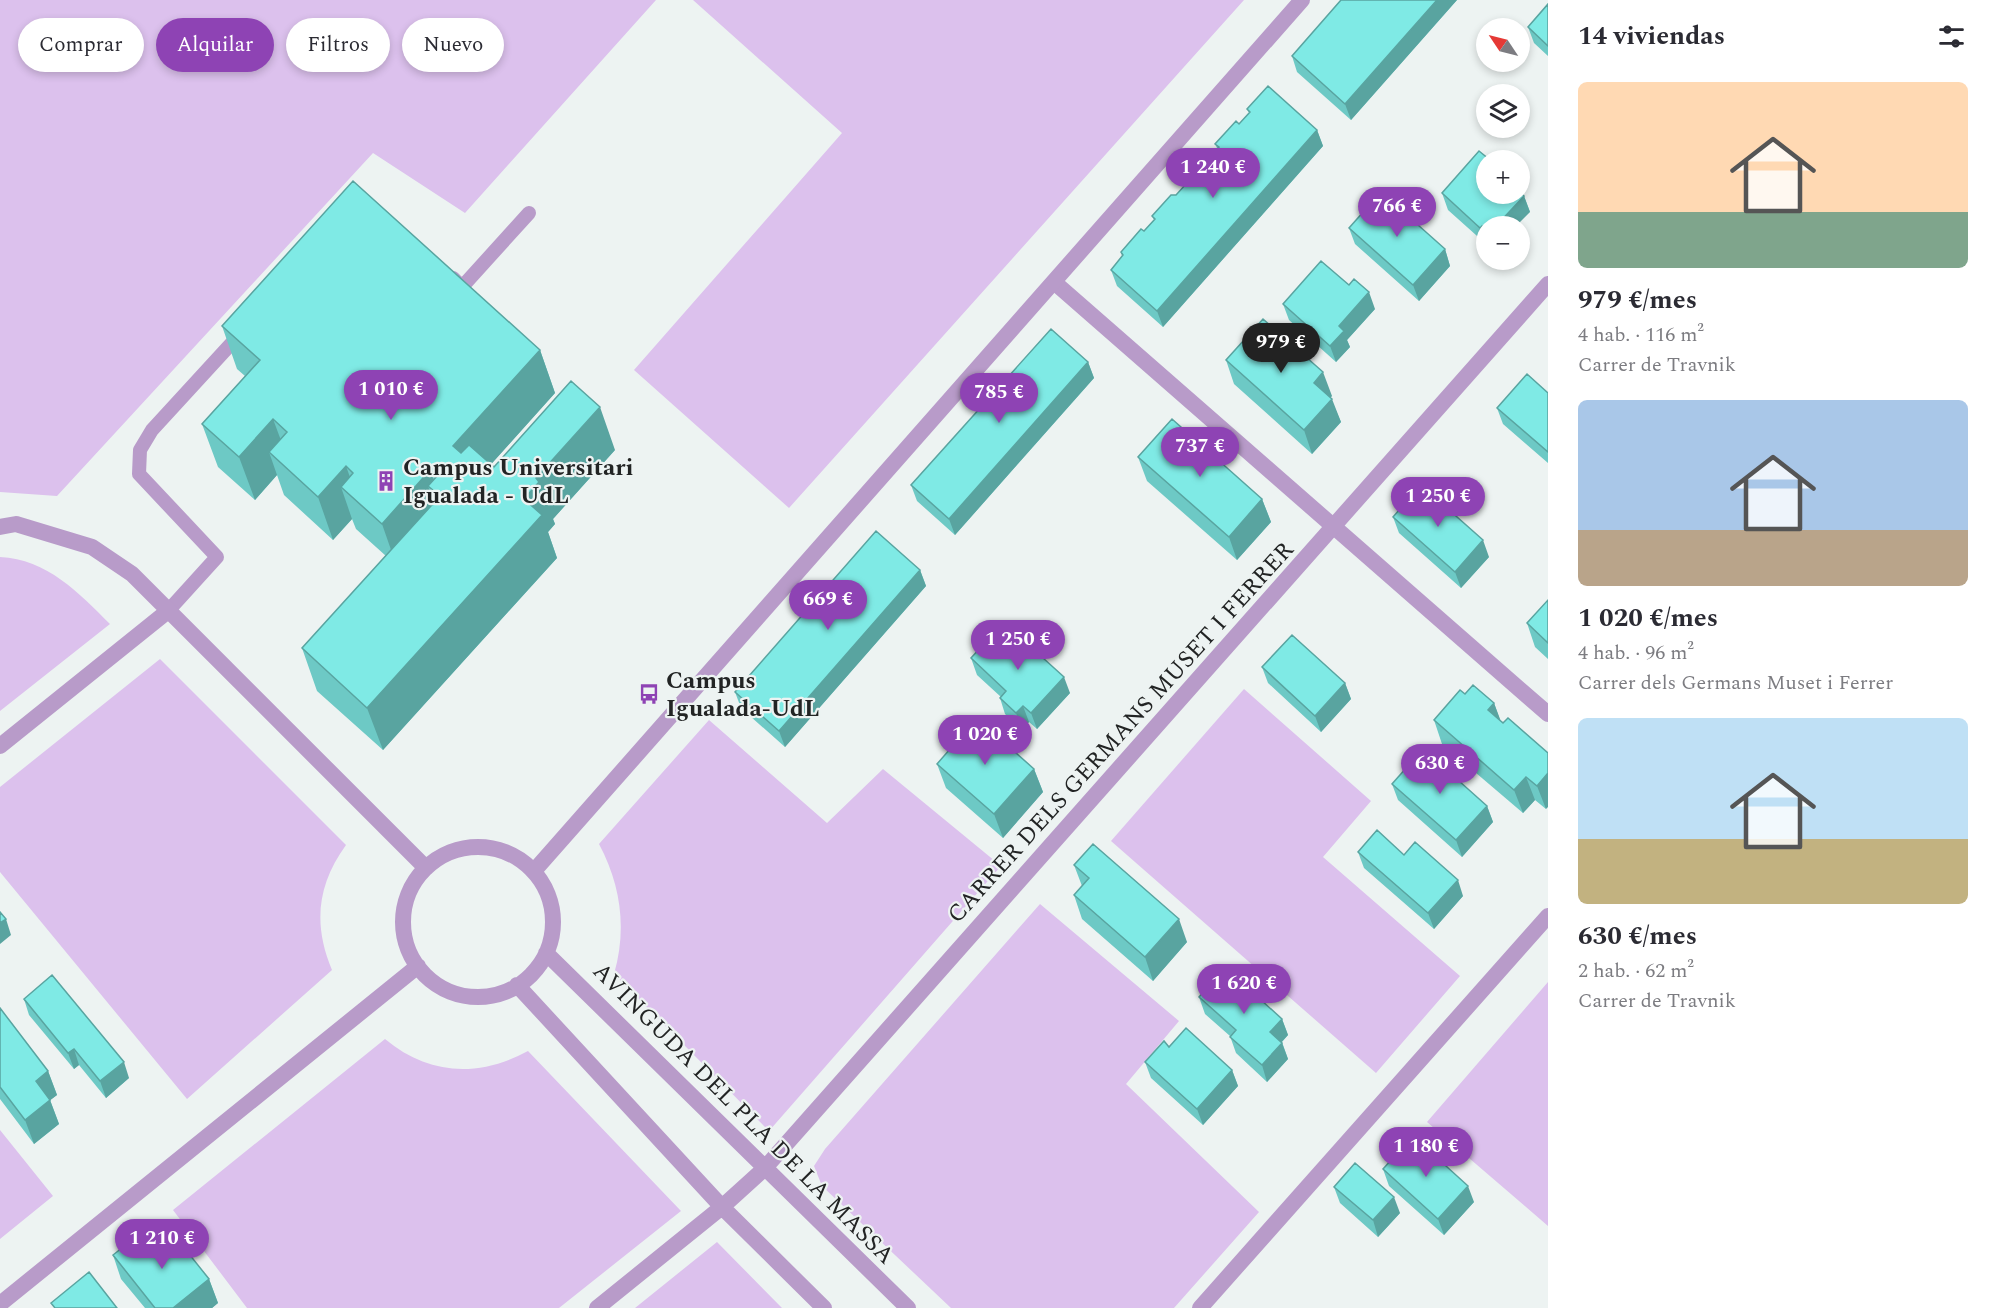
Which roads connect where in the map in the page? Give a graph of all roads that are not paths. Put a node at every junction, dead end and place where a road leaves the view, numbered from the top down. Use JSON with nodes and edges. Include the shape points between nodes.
{"nodes":[{"id":1,"x":1302,"y":0,"type":"edge"},
{"id":2,"x":529,"y":213,"type":"dead end"},
{"id":3,"x":446,"y":272,"type":"edge"},
{"id":4,"x":1054,"y":282,"type":"junction"},
{"id":5,"x":1548,"y":284,"type":"edge"},
{"id":6,"x":248,"y":325,"type":"edge"},
{"id":7,"x":1334,"y":526,"type":"junction"},
{"id":8,"x":0,"y":527,"type":"edge"},
{"id":9,"x":168,"y":611,"type":"junction"},
{"id":10,"x":1548,"y":714,"type":"edge"},
{"id":11,"x":0,"y":746,"type":"edge"},
{"id":12,"x":426,"y":868,"type":"junction"},
{"id":13,"x":534,"y":871,"type":"junction"},
{"id":14,"x":1548,"y":916,"type":"edge"},
{"id":15,"x":546,"y":953,"type":"junction"},
{"id":16,"x":418,"y":966,"type":"junction"},
{"id":17,"x":517,"y":986,"type":"junction"},
{"id":18,"x":764,"y":1169,"type":"junction"},
{"id":19,"x":722,"y":1207,"type":"junction"},
{"id":20,"x":0,"y":1304,"type":"edge"},
{"id":21,"x":597,"y":1308,"type":"edge"},
{"id":22,"x":824,"y":1308,"type":"edge"},
{"id":23,"x":908,"y":1308,"type":"edge"},
{"id":24,"x":1200,"y":1308,"type":"edge"}],
"edges":[{"from":1,"to":4,"type":"street"},
{"from":2,"to":3,"type":"lane","via":[[462,287]]},
{"from":4,"to":7,"type":"street"},
{"from":4,"to":13,"type":"street"},
{"from":5,"to":7,"type":"street","name":"CARRER DELS GERMANS MUSET I FERRER"},
{"from":6,"to":9,"type":"lane","via":[[152,430],[140,450],[140,474],[217,556]]},
{"from":7,"to":10,"type":"street"},
{"from":7,"to":18,"type":"street","name":"CARRER DELS GERMANS MUSET I FERRER"},
{"from":8,"to":9,"type":"street","via":[[16,524],[92,547],[132,574]]},
{"from":9,"to":11,"type":"street"},
{"from":9,"to":12,"type":"street"},
{"from":12,"to":13,"type":"street","via":[[451,852],[480,847],[509,854]]},
{"from":12,"to":16,"type":"street","via":[[410,890],[404,916],[406,943]]},
{"from":13,"to":15,"type":"street","via":[[552,910],[552,932]]},
{"from":14,"to":24,"type":"street"},
{"from":15,"to":17,"type":"street"},
{"from":15,"to":18,"type":"street","name":"AVINGUDA DEL PLA DE LA MASSA"},
{"from":16,"to":17,"type":"street","via":[[433,982],[464,995],[486,996]]},
{"from":16,"to":20,"type":"street"},
{"from":17,"to":19,"type":"street"},
{"from":18,"to":19,"type":"street","name":"CARRER DELS GERMANS MUSET I FERRER"},
{"from":18,"to":23,"type":"street","name":"AVINGUDA DEL PLA DE LA MASSA"},
{"from":19,"to":21,"type":"street","name":"CARRER DELS GERMANS MUSET I FERRER"},
{"from":19,"to":22,"type":"street"}]}
